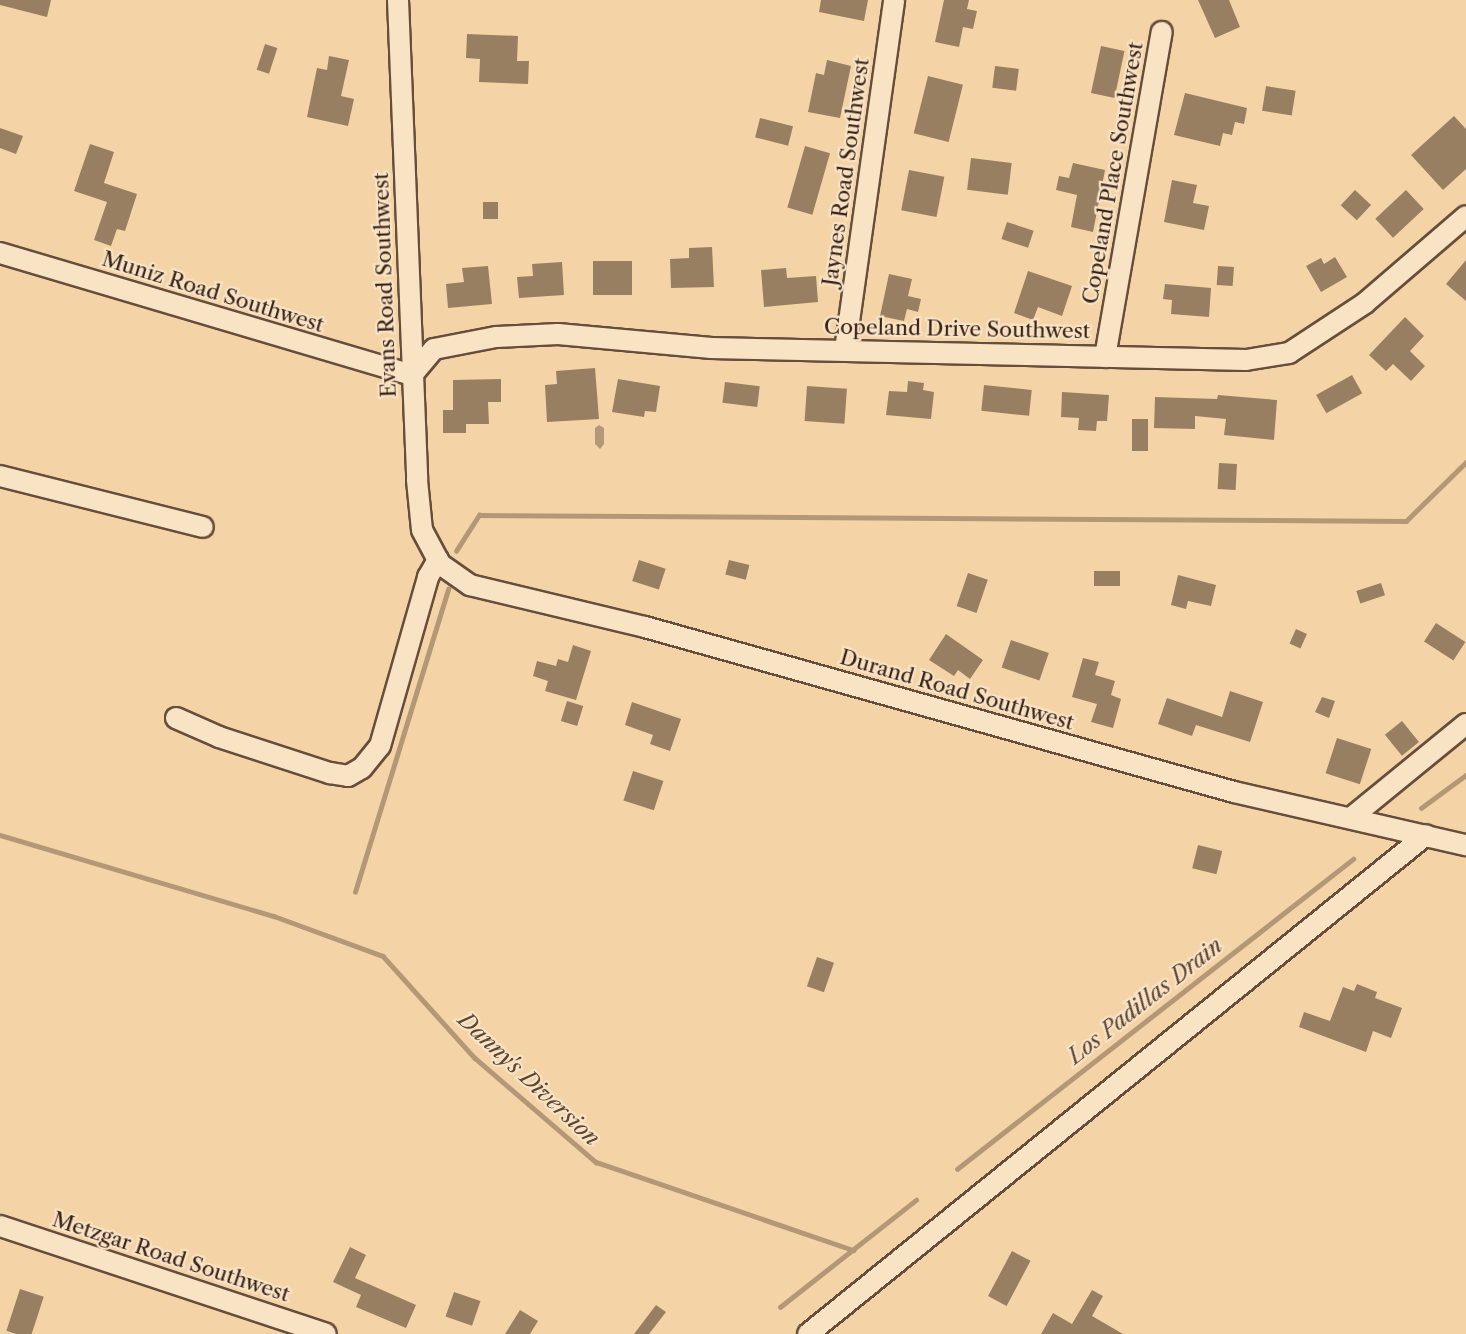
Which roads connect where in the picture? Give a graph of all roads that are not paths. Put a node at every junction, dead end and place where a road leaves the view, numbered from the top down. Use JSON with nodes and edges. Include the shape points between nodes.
{"nodes":[{"id":1,"x":398,"y":0,"type":"edge"},
{"id":2,"x":894,"y":0,"type":"edge"},
{"id":3,"x":1162,"y":32,"type":"dead end"},
{"id":4,"x":1466,"y":216,"type":"edge"},
{"id":5,"x":0,"y":253,"type":"edge"},
{"id":6,"x":845,"y":350,"type":"junction"},
{"id":7,"x":1105,"y":357,"type":"junction"},
{"id":8,"x":412,"y":375,"type":"junction"},
{"id":9,"x":0,"y":476,"type":"edge"},
{"id":10,"x":203,"y":527,"type":"dead end"},
{"id":11,"x":439,"y":562,"type":"junction"},
{"id":12,"x":176,"y":718,"type":"dead end"},
{"id":13,"x":1466,"y":724,"type":"edge"},
{"id":14,"x":1352,"y":817,"type":"junction"},
{"id":15,"x":1426,"y":835,"type":"junction"},
{"id":16,"x":1466,"y":845,"type":"edge"},
{"id":17,"x":0,"y":1226,"type":"edge"},
{"id":18,"x":326,"y":1334,"type":"edge"},
{"id":19,"x":808,"y":1334,"type":"edge"}],
"edges":[{"from":1,"to":8,"type":"street","name":"Evans Road Southwest"},
{"from":2,"to":6,"type":"street","name":"Jaynes Road Southwest"},
{"from":3,"to":7,"type":"street","name":"Copeland Place Southwest"},
{"from":4,"to":7,"type":"street","name":"Copeland Drive Southwest","via":[[1365,303],[1289,353],[1246,360]]},
{"from":5,"to":8,"type":"street","name":"Muniz Road Southwest"},
{"from":6,"to":7,"type":"street","name":"Copeland Drive Southwest"},
{"from":6,"to":8,"type":"street","name":"Copeland Drive Southwest","via":[[711,348],[558,333],[496,337],[434,349]]},
{"from":8,"to":11,"type":"street","name":"Evans Road Southwest","via":[[422,530]]},
{"from":9,"to":10,"type":"street"},
{"from":11,"to":12,"type":"street","via":[[428,577],[380,746],[362,768],[348,776],[330,773],[219,737]]},
{"from":11,"to":14,"type":"street","name":"Durand Road Southwest","via":[[470,585],[645,627],[1234,792]]},
{"from":13,"to":14,"type":"street"},
{"from":14,"to":15,"type":"street","name":"Durand Road Southwest"},
{"from":15,"to":16,"type":"street","name":"Durand Road Southwest"},
{"from":15,"to":19,"type":"street"},
{"from":17,"to":18,"type":"street","name":"Metzgar Road Southwest"}]}
